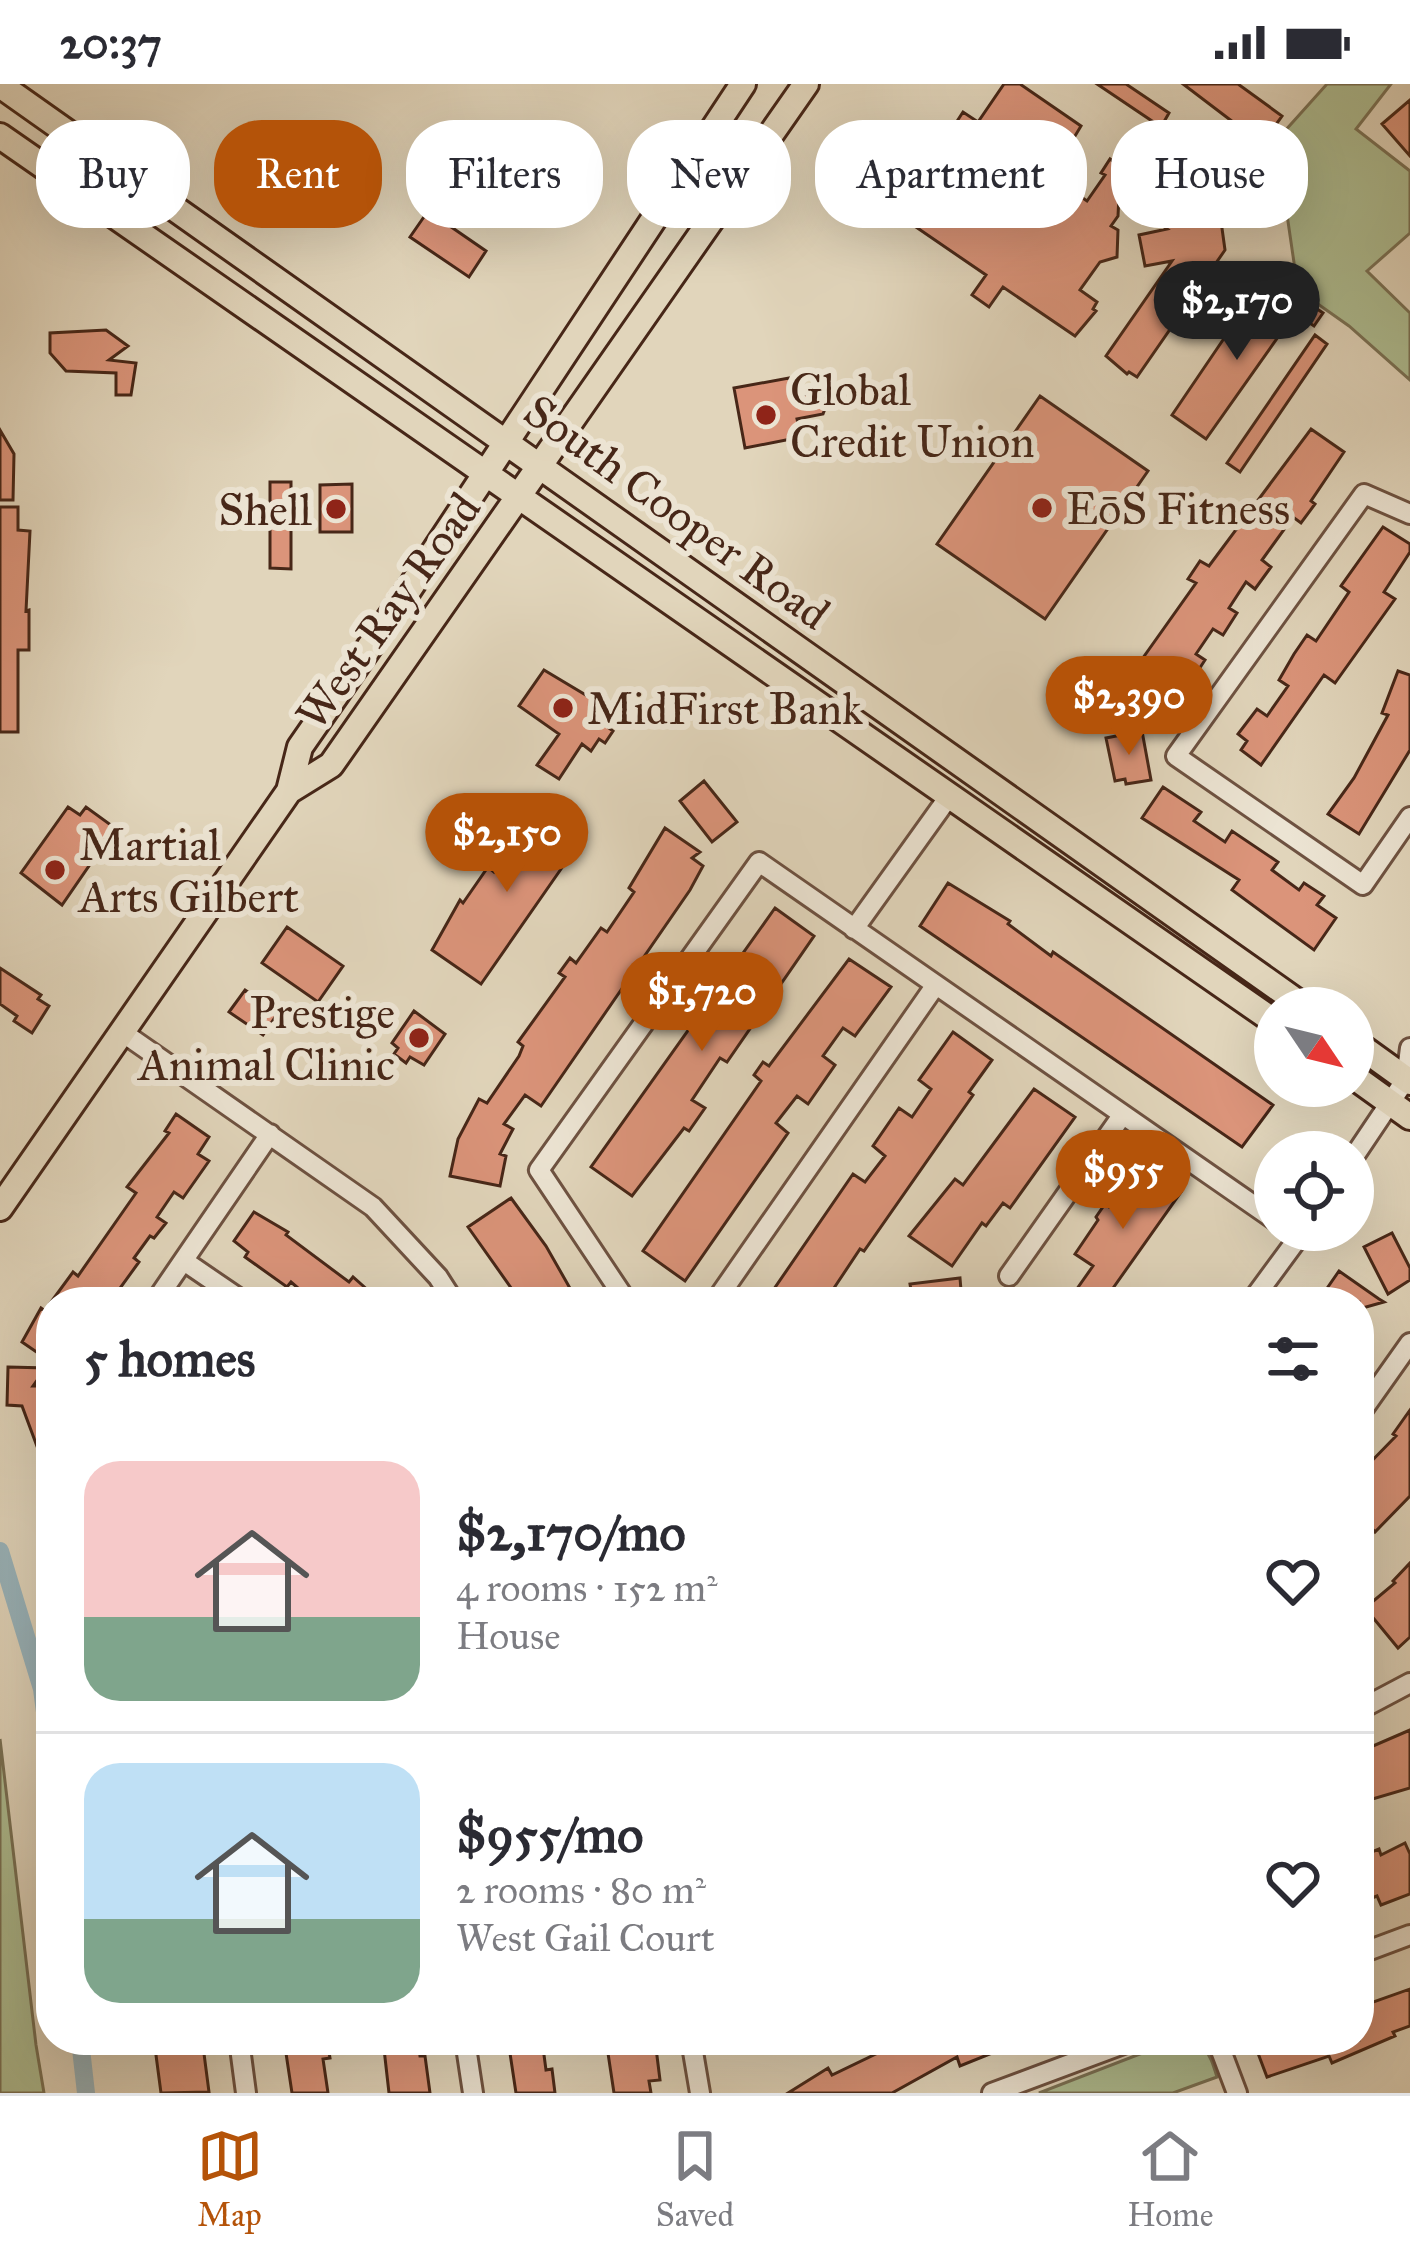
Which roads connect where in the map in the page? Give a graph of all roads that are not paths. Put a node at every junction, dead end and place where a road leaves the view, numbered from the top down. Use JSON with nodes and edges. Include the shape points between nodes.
{"nodes":[{"id":1,"x":743,"y":84,"type":"edge"},
{"id":2,"x":806,"y":84,"type":"edge"},
{"id":3,"x":0,"y":85,"type":"edge"},
{"id":4,"x":50,"y":120,"type":"edge"},
{"id":5,"x":0,"y":136,"type":"edge"},
{"id":6,"x":36,"y":161,"type":"edge"},
{"id":7,"x":190,"y":218,"type":"edge"},
{"id":8,"x":134,"y":228,"type":"edge"},
{"id":9,"x":507,"y":441,"type":"junction"},
{"id":10,"x":542,"y":466,"type":"junction"},
{"id":11,"x":486,"y":472,"type":"junction"},
{"id":12,"x":522,"y":496,"type":"junction"},
{"id":13,"x":1410,"y":514,"type":"edge"},
{"id":14,"x":969,"y":769,"type":"junction"},
{"id":15,"x":289,"y":791,"type":"junction"},
{"id":16,"x":950,"y":795,"type":"junction"},
{"id":17,"x":1410,"y":818,"type":"edge"},
{"id":18,"x":854,"y":929,"type":"junction"},
{"id":19,"x":935,"y":986,"type":"junction"},
{"id":20,"x":1276,"y":987,"type":"edge"},
{"id":21,"x":1254,"y":1007,"type":"edge"},
{"id":22,"x":122,"y":1032,"type":"junction"},
{"id":23,"x":1410,"y":1048,"type":"edge"},
{"id":24,"x":1374,"y":1056,"type":"edge"},
{"id":25,"x":1409,"y":1080,"type":"edge"},
{"id":26,"x":1374,"y":1091,"type":"edge"},
{"id":27,"x":1400,"y":1110,"type":"edge"},
{"id":28,"x":1121,"y":1117,"type":"junction"},
{"id":29,"x":270,"y":1134,"type":"junction"},
{"id":30,"x":1374,"y":1137,"type":"edge"},
{"id":31,"x":1254,"y":1206,"type":"edge"},
{"id":32,"x":0,"y":1208,"type":"edge"},
{"id":33,"x":1285,"y":1251,"type":"edge"},
{"id":34,"x":184,"y":1261,"type":"junction"},
{"id":35,"x":1009,"y":1276,"type":"dead end"},
{"id":36,"x":166,"y":1287,"type":"edge"},
{"id":37,"x":222,"y":1287,"type":"edge"},
{"id":38,"x":442,"y":1287,"type":"edge"},
{"id":39,"x":617,"y":1287,"type":"edge"},
{"id":40,"x":726,"y":1287,"type":"edge"},
{"id":41,"x":1261,"y":1287,"type":"edge"},
{"id":42,"x":1410,"y":1343,"type":"edge"},
{"id":43,"x":1374,"y":1394,"type":"edge"},
{"id":44,"x":1410,"y":1683,"type":"edge"},
{"id":45,"x":1374,"y":1702,"type":"edge"},
{"id":46,"x":1410,"y":1934,"type":"edge"},
{"id":47,"x":1374,"y":1948,"type":"edge"},
{"id":48,"x":241,"y":2055,"type":"edge"},
{"id":49,"x":467,"y":2055,"type":"edge"},
{"id":50,"x":694,"y":2055,"type":"edge"},
{"id":51,"x":1077,"y":2055,"type":"edge"},
{"id":52,"x":1095,"y":2055,"type":"edge"},
{"id":53,"x":1223,"y":2055,"type":"edge"},
{"id":54,"x":1079,"y":2061,"type":"junction"},
{"id":55,"x":246,"y":2093,"type":"edge"},
{"id":56,"x":473,"y":2093,"type":"edge"},
{"id":57,"x":700,"y":2093,"type":"edge"},
{"id":58,"x":992,"y":2093,"type":"edge"},
{"id":59,"x":1237,"y":2093,"type":"edge"}],
"edges":[{"from":1,"to":9,"type":"main road","name":"West Ray Road"},
{"from":2,"to":10,"type":"main road","name":"West Ray Road"},
{"from":3,"to":4,"type":"main road","name":"South Cooper Road"},
{"from":5,"to":6,"type":"main road","name":"South Cooper Road"},
{"from":7,"to":9,"type":"main road","name":"South Cooper Road"},
{"from":8,"to":11,"type":"main road","name":"South Cooper Road"},
{"from":9,"to":10,"type":"main road","name":"South Cooper Road"},
{"from":9,"to":11,"type":"main road","name":"West Ray Road"},
{"from":10,"to":12,"type":"main road","name":"West Ray Road"},
{"from":10,"to":14,"type":"main road","name":"South Cooper Road"},
{"from":11,"to":12,"type":"main road","name":"South Cooper Road"},
{"from":11,"to":15,"type":"main road","name":"West Ray Road","via":[[300,747]]},
{"from":12,"to":15,"type":"main road","name":"West Ray Road","via":[[331,765]]},
{"from":12,"to":16,"type":"main road","name":"South Cooper Road"},
{"from":13,"to":17,"type":"street","via":[[1364,494],[1175,756],[1363,885]]},
{"from":14,"to":16,"type":"main road"},
{"from":14,"to":20,"type":"main road","name":"South Cooper Road"},
{"from":15,"to":22,"type":"main road","name":"West Ray Road"},
{"from":16,"to":18,"type":"street"},
{"from":16,"to":21,"type":"main road","name":"South Cooper Road"},
{"from":18,"to":19,"type":"street"},
{"from":18,"to":39,"type":"street","via":[[759,862],[539,1169]]},
{"from":19,"to":28,"type":"street"},
{"from":19,"to":40,"type":"street"},
{"from":22,"to":29,"type":"street"},
{"from":22,"to":32,"type":"main road","name":"West Ray Road"},
{"from":23,"to":25,"type":"street"},
{"from":24,"to":25,"type":"main road"},
{"from":25,"to":27,"type":"street"},
{"from":26,"to":27,"type":"main road"},
{"from":27,"to":30,"type":"street"},
{"from":28,"to":31,"type":"street"},
{"from":28,"to":35,"type":"street"},
{"from":29,"to":34,"type":"street"},
{"from":29,"to":38,"type":"street","via":[[391,1222]]},
{"from":33,"to":41,"type":"street"},
{"from":34,"to":36,"type":"street"},
{"from":34,"to":37,"type":"street"},
{"from":42,"to":43,"type":"street"},
{"from":44,"to":45,"type":"street"},
{"from":46,"to":47,"type":"street"},
{"from":48,"to":55,"type":"street"},
{"from":49,"to":56,"type":"street"},
{"from":50,"to":57,"type":"street"},
{"from":51,"to":54,"type":"street"},
{"from":52,"to":54,"type":"street"},
{"from":53,"to":59,"type":"street"},
{"from":54,"to":58,"type":"street"}]}
